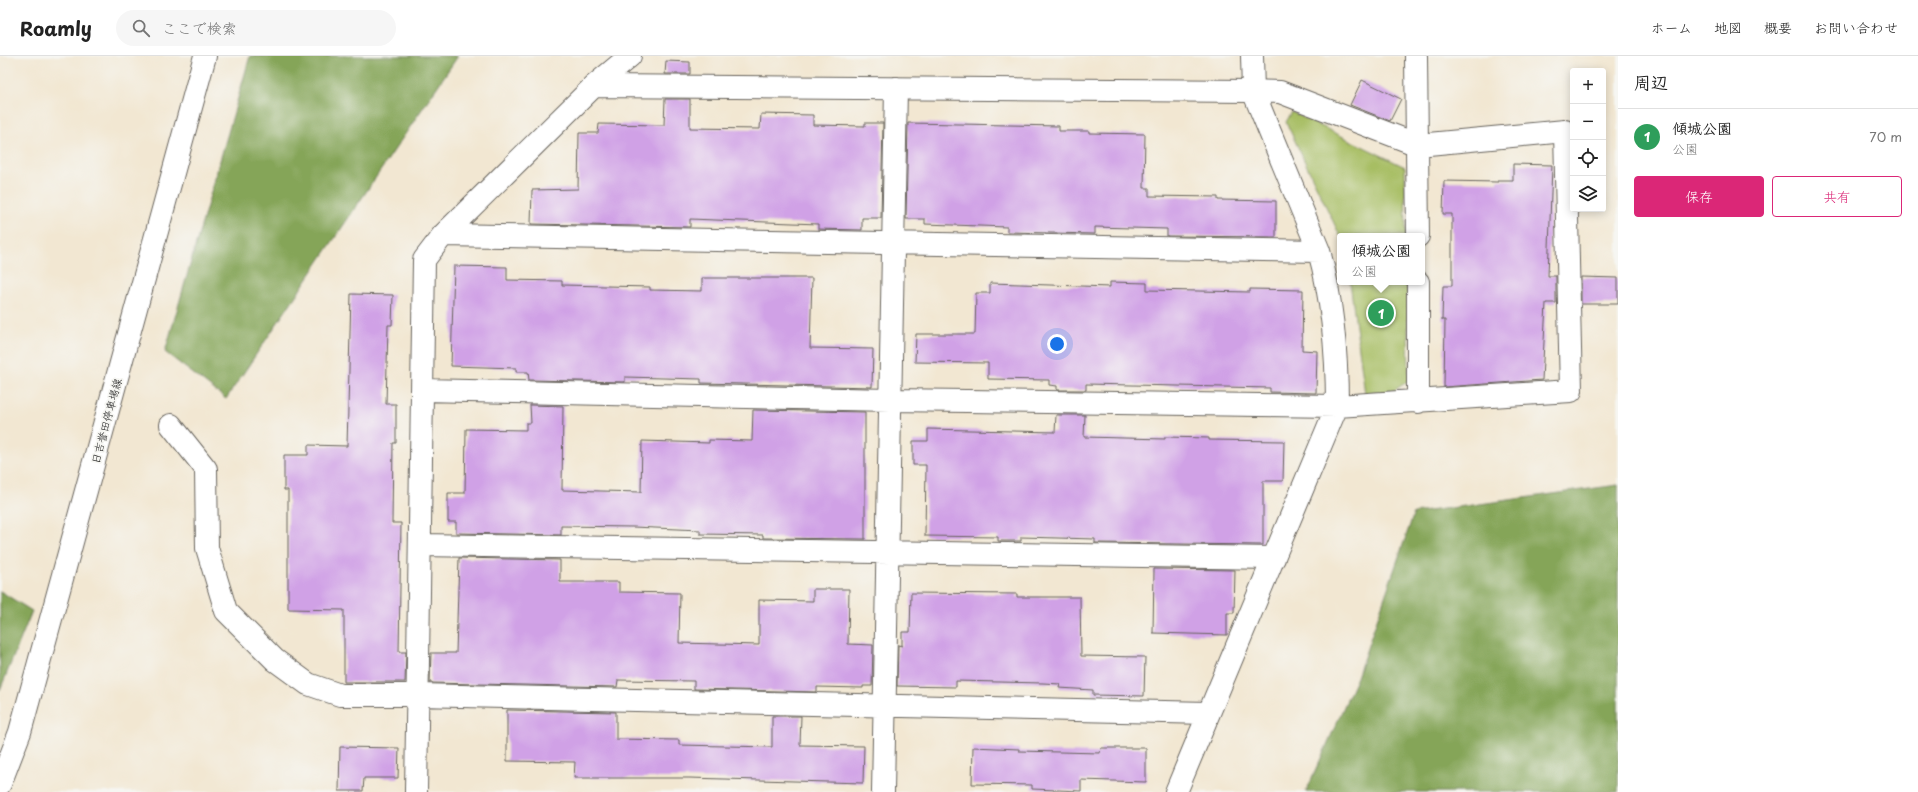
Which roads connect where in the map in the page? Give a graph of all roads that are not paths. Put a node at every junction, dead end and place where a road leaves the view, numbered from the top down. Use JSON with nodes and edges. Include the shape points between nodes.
{"nodes":[{"id":1,"x":205,"y":56,"type":"edge"},
{"id":2,"x":630,"y":56,"type":"edge"},
{"id":3,"x":1252,"y":56,"type":"edge"},
{"id":4,"x":1416,"y":56,"type":"edge"},
{"id":5,"x":594,"y":86,"type":"junction"},
{"id":6,"x":896,"y":88,"type":"junction"},
{"id":7,"x":1253,"y":90,"type":"junction"},
{"id":8,"x":1418,"y":145,"type":"junction"},
{"id":9,"x":1418,"y":233,"type":"edge"},
{"id":10,"x":443,"y":235,"type":"junction"},
{"id":11,"x":894,"y":243,"type":"junction"},
{"id":12,"x":1319,"y":251,"type":"junction"},
{"id":13,"x":1418,"y":285,"type":"edge"},
{"id":14,"x":422,"y":390,"type":"junction"},
{"id":15,"x":891,"y":400,"type":"junction"},
{"id":16,"x":1418,"y":402,"type":"junction"},
{"id":17,"x":1337,"y":406,"type":"junction"},
{"id":18,"x":171,"y":425,"type":"dead end"},
{"id":19,"x":420,"y":545,"type":"junction"},
{"id":20,"x":887,"y":552,"type":"junction"},
{"id":21,"x":1274,"y":558,"type":"junction"},
{"id":22,"x":418,"y":695,"type":"junction"},
{"id":23,"x":885,"y":706,"type":"junction"},
{"id":24,"x":1208,"y":713,"type":"junction"},
{"id":25,"x":0,"y":784,"type":"edge"},
{"id":26,"x":416,"y":792,"type":"edge"},
{"id":27,"x":883,"y":792,"type":"edge"},
{"id":28,"x":1176,"y":792,"type":"edge"}],
"edges":[{"from":1,"to":25,"type":"street","name":"日吉誉田停車場線","via":[[20,732]]},
{"from":2,"to":5,"type":"street"},
{"from":3,"to":7,"type":"street"},
{"from":4,"to":8,"type":"street"},
{"from":5,"to":6,"type":"street"},
{"from":5,"to":10,"type":"street"},
{"from":6,"to":7,"type":"street"},
{"from":6,"to":11,"type":"street"},
{"from":7,"to":8,"type":"street","via":[[1280,92]]},
{"from":7,"to":12,"type":"street"},
{"from":8,"to":9,"type":"street"},
{"from":8,"to":16,"type":"street","via":[[1565,132],[1571,391]]},
{"from":10,"to":11,"type":"street"},
{"from":10,"to":14,"type":"street","via":[[424,260]]},
{"from":11,"to":12,"type":"street"},
{"from":11,"to":15,"type":"street"},
{"from":12,"to":17,"type":"street","via":[[1326,278],[1337,363]]},
{"from":13,"to":16,"type":"street"},
{"from":14,"to":15,"type":"street"},
{"from":14,"to":19,"type":"street"},
{"from":15,"to":17,"type":"street"},
{"from":15,"to":20,"type":"street"},
{"from":16,"to":17,"type":"street"},
{"from":17,"to":21,"type":"street"},
{"from":18,"to":22,"type":"street","via":[[206,469],[207,548],[226,611],[275,660],[308,684],[340,695]]},
{"from":19,"to":20,"type":"street"},
{"from":19,"to":22,"type":"street"},
{"from":20,"to":21,"type":"street"},
{"from":20,"to":23,"type":"street"},
{"from":21,"to":24,"type":"street"},
{"from":22,"to":23,"type":"street"},
{"from":22,"to":26,"type":"street"},
{"from":23,"to":24,"type":"street"},
{"from":23,"to":27,"type":"street"},
{"from":24,"to":28,"type":"street"}]}
